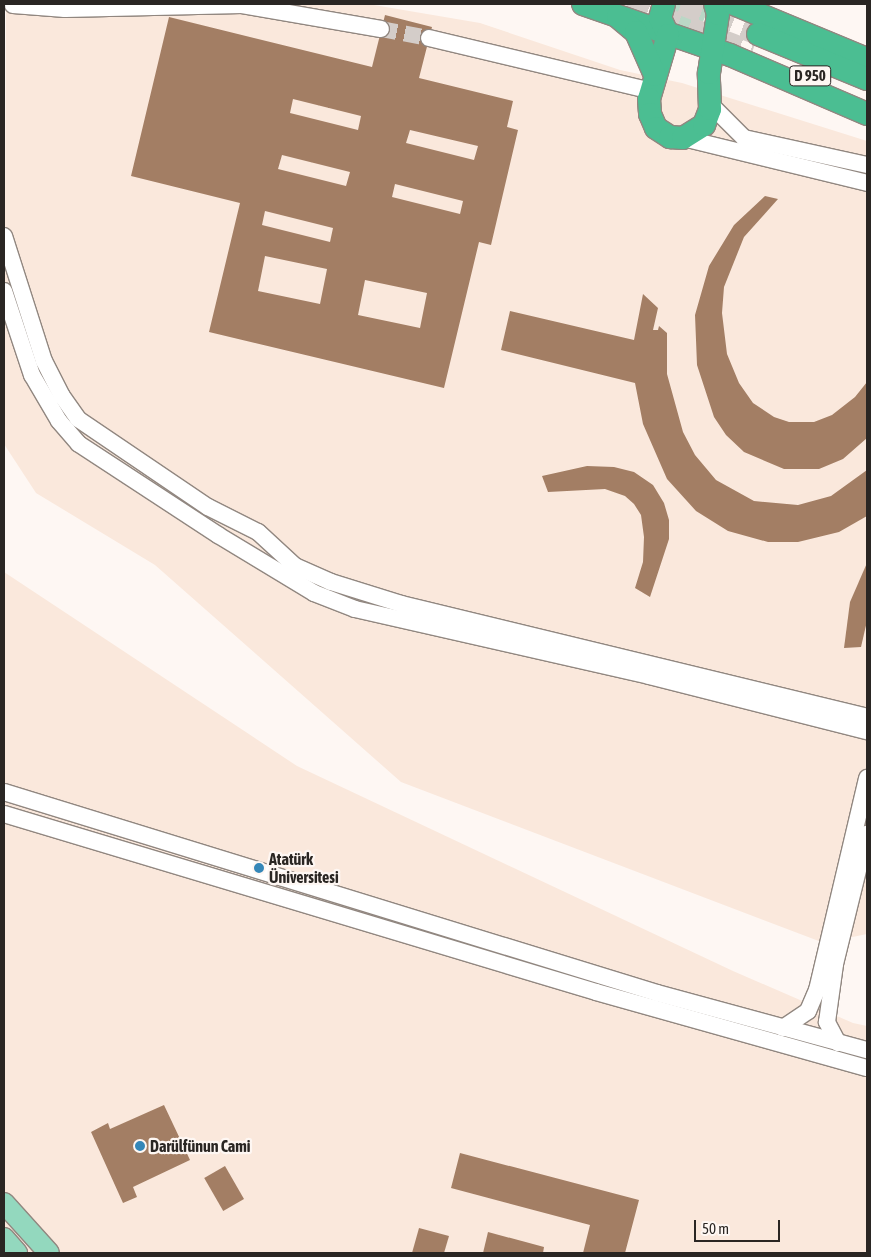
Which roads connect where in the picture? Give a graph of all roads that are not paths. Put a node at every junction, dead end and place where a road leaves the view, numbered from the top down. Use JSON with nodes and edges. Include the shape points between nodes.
{"nodes":[{"id":1,"x":583,"y":4,"type":"edge"},
{"id":2,"x":653,"y":4,"type":"edge"},
{"id":3,"x":664,"y":4,"type":"edge"},
{"id":4,"x":715,"y":4,"type":"edge"},
{"id":5,"x":7,"y":6,"type":"edge"},
{"id":6,"x":621,"y":15,"type":"junction"},
{"id":7,"x":743,"y":28,"type":"edge"},
{"id":8,"x":381,"y":29,"type":"tunnel mouth"},
{"id":9,"x":668,"y":36,"type":"junction"},
{"id":10,"x":429,"y":38,"type":"tunnel mouth"},
{"id":11,"x":867,"y":59,"type":"edge"},
{"id":12,"x":867,"y":80,"type":"edge"},
{"id":13,"x":653,"y":83,"type":"junction"},
{"id":14,"x":867,"y":99,"type":"edge"},
{"id":15,"x":710,"y":104,"type":"junction"},
{"id":16,"x":867,"y":114,"type":"edge"},
{"id":17,"x":683,"y":138,"type":"junction"},
{"id":18,"x":867,"y":165,"type":"edge"},
{"id":19,"x":867,"y":183,"type":"edge"},
{"id":20,"x":4,"y":236,"type":"edge"},
{"id":21,"x":4,"y":290,"type":"edge"},
{"id":22,"x":250,"y":527,"type":"junction"},
{"id":23,"x":264,"y":539,"type":"junction"},
{"id":24,"x":234,"y":545,"type":"junction"},
{"id":25,"x":251,"y":556,"type":"junction"},
{"id":26,"x":867,"y":717,"type":"edge"},
{"id":27,"x":867,"y":731,"type":"edge"},
{"id":28,"x":867,"y":778,"type":"edge"},
{"id":29,"x":4,"y":792,"type":"edge"},
{"id":30,"x":4,"y":814,"type":"edge"},
{"id":31,"x":867,"y":834,"type":"edge"},
{"id":32,"x":783,"y":1028,"type":"junction"},
{"id":33,"x":838,"y":1043,"type":"junction"},
{"id":34,"x":867,"y":1050,"type":"edge"},
{"id":35,"x":867,"y":1068,"type":"edge"},
{"id":36,"x":4,"y":1203,"type":"edge"},
{"id":37,"x":4,"y":1238,"type":"edge"},
{"id":38,"x":17,"y":1253,"type":"edge"},
{"id":39,"x":49,"y":1253,"type":"edge"}],
"edges":[{"from":1,"to":6,"type":"highway"},
{"from":2,"to":6,"type":"highway"},
{"from":3,"to":9,"type":"highway","via":[[660,18]]},
{"from":4,"to":7,"type":"highway","via":[[718,14]]},
{"from":5,"to":8,"type":"street","via":[[65,9],[242,5]]},
{"from":6,"to":9,"type":"highway"},
{"from":6,"to":13,"type":"highway","via":[[636,32]]},
{"from":7,"to":9,"type":"highway"},
{"from":7,"to":11,"type":"highway"},
{"from":7,"to":12,"type":"highway","number":"D 950"},
{"from":7,"to":14,"type":"highway","number":"D 950"},
{"from":7,"to":15,"type":"highway"},
{"from":7,"to":16,"type":"highway"},
{"from":9,"to":13,"type":"highway"},
{"from":10,"to":13,"type":"street"},
{"from":13,"to":17,"type":"highway","via":[[650,114],[656,128],[670,137]]},
{"from":15,"to":17,"type":"highway","via":[[704,125]]},
{"from":15,"to":18,"type":"street","via":[[744,138]]},
{"from":17,"to":19,"type":"street"},
{"from":20,"to":22,"type":"street","via":[[44,361],[78,419],[208,506]]},
{"from":21,"to":24,"type":"street","via":[[32,375],[59,421],[79,444]]},
{"from":22,"to":23,"type":"street"},
{"from":22,"to":24,"type":"street","via":[[242,531]]},
{"from":23,"to":25,"type":"street"},
{"from":23,"to":26,"type":"street","via":[[295,566],[331,582],[401,604]]},
{"from":24,"to":25,"type":"street"},
{"from":25,"to":27,"type":"street","via":[[314,593],[355,609],[649,676]]},
{"from":28,"to":32,"type":"street","via":[[817,990],[808,1011]]},
{"from":29,"to":32,"type":"street","via":[[657,993]]},
{"from":30,"to":35,"type":"street","via":[[586,990]]},
{"from":31,"to":33,"type":"street","via":[[836,964],[826,1022]]},
{"from":32,"to":33,"type":"street"},
{"from":33,"to":34,"type":"street"},
{"from":36,"to":39,"type":"main road"},
{"from":37,"to":38,"type":"main road"}]}
